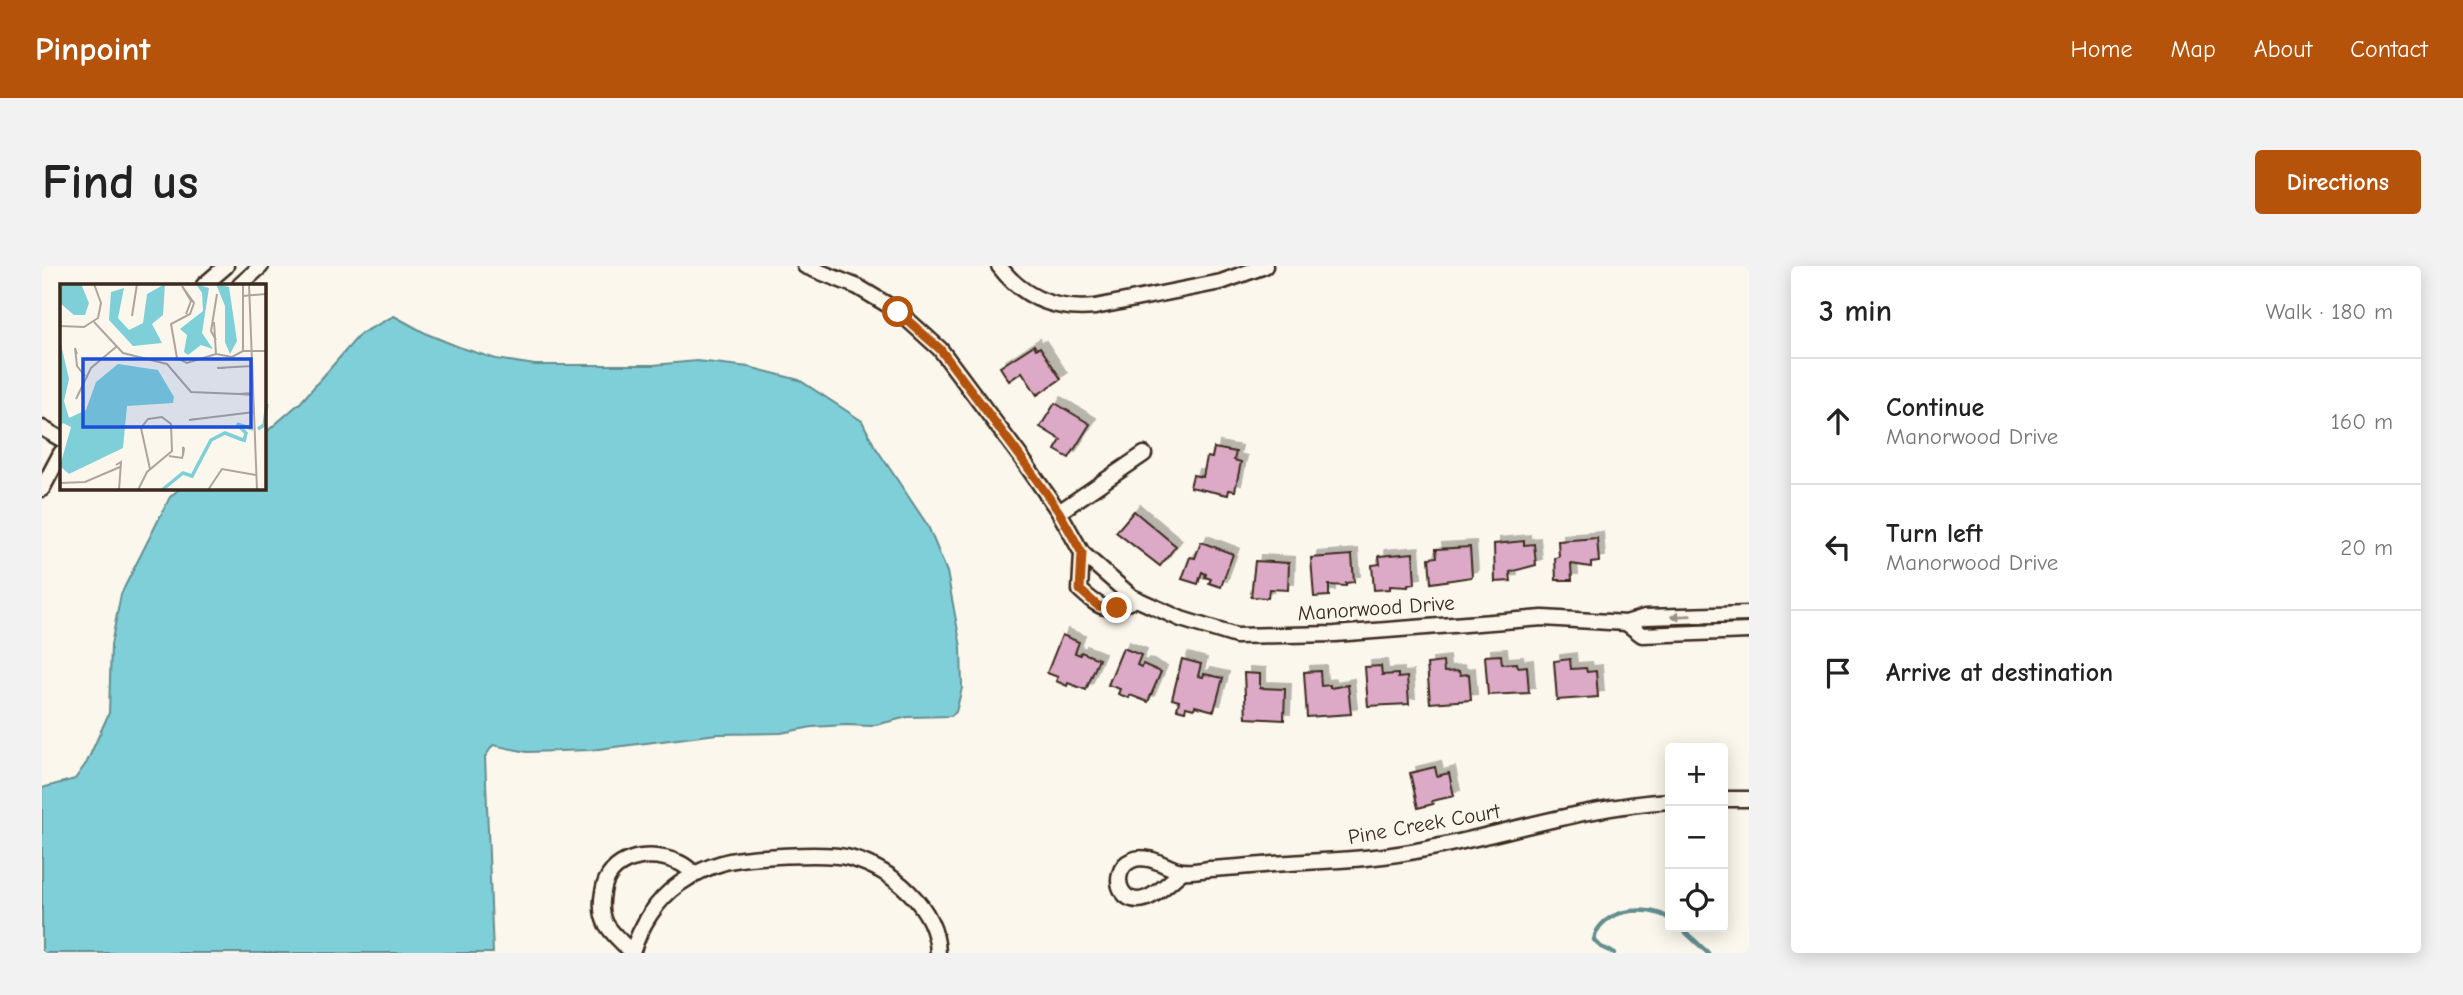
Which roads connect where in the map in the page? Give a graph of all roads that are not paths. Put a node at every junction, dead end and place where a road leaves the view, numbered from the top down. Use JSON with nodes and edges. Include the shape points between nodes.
{"nodes":[{"id":1,"x":226,"y":266,"type":"edge"},
{"id":2,"x":261,"y":266,"type":"edge"},
{"id":3,"x":805,"y":266,"type":"edge"},
{"id":4,"x":999,"y":266,"type":"edge"},
{"id":5,"x":1265,"y":266,"type":"edge"},
{"id":6,"x":205,"y":284,"type":"edge"},
{"id":7,"x":241,"y":284,"type":"edge"},
{"id":8,"x":42,"y":428,"type":"edge"},
{"id":9,"x":60,"y":438,"type":"edge"},
{"id":10,"x":1144,"y":454,"type":"dead end"},
{"id":11,"x":60,"y":455,"type":"edge"},
{"id":12,"x":42,"y":489,"type":"edge"},
{"id":13,"x":1059,"y":512,"type":"junction"},
{"id":14,"x":1082,"y":553,"type":"junction"},
{"id":15,"x":1136,"y":599,"type":"junction"},
{"id":16,"x":1749,"y":614,"type":"edge"},
{"id":17,"x":1626,"y":623,"type":"junction"},
{"id":18,"x":1749,"y":631,"type":"edge"},
{"id":19,"x":1728,"y":799,"type":"edge"},
{"id":20,"x":1749,"y":799,"type":"edge"},
{"id":21,"x":1665,"y":801,"type":"edge"},
{"id":22,"x":1182,"y":872,"type":"dead end"},
{"id":23,"x":695,"y":874,"type":"junction"},
{"id":24,"x":632,"y":953,"type":"edge"},
{"id":25,"x":938,"y":953,"type":"edge"}],
"edges":[{"from":1,"to":6,"type":"street"},
{"from":2,"to":7,"type":"street"},
{"from":3,"to":13,"type":"street","name":"Manorwood Drive","via":[[858,287],[898,312],[940,349]]},
{"from":4,"to":5,"type":"street","via":[[1032,297],[1076,309],[1221,282]]},
{"from":8,"to":9,"type":"street"},
{"from":10,"to":13,"type":"street"},
{"from":11,"to":12,"type":"street"},
{"from":13,"to":14,"type":"street","name":"Manorwood Drive"},
{"from":14,"to":15,"type":"street","name":"Manorwood Drive"},
{"from":14,"to":15,"type":"street","via":[[1080,590],[1098,606],[1117,608]]},
{"from":15,"to":17,"type":"street","name":"Manorwood Drive","via":[[1181,620],[1236,636],[1335,634],[1542,618]]},
{"from":16,"to":17,"type":"street","name":"Manorwood Drive","one_way":true,"via":[[1645,617]]},
{"from":17,"to":18,"type":"street","name":"Manorwood Drive","via":[[1642,635]]},
{"from":19,"to":20,"type":"street"},
{"from":21,"to":22,"type":"street","name":"Pine Creek Court","via":[[1626,805],[1385,857]]},
{"from":23,"to":24,"type":"street","via":[[656,907]]},
{"from":23,"to":24,"type":"street","via":[[679,862],[651,857],[617,865],[604,882],[601,904],[605,922]]},
{"from":23,"to":25,"type":"street","via":[[724,862],[799,855],[847,857],[878,867],[915,899],[933,924]]}]}
